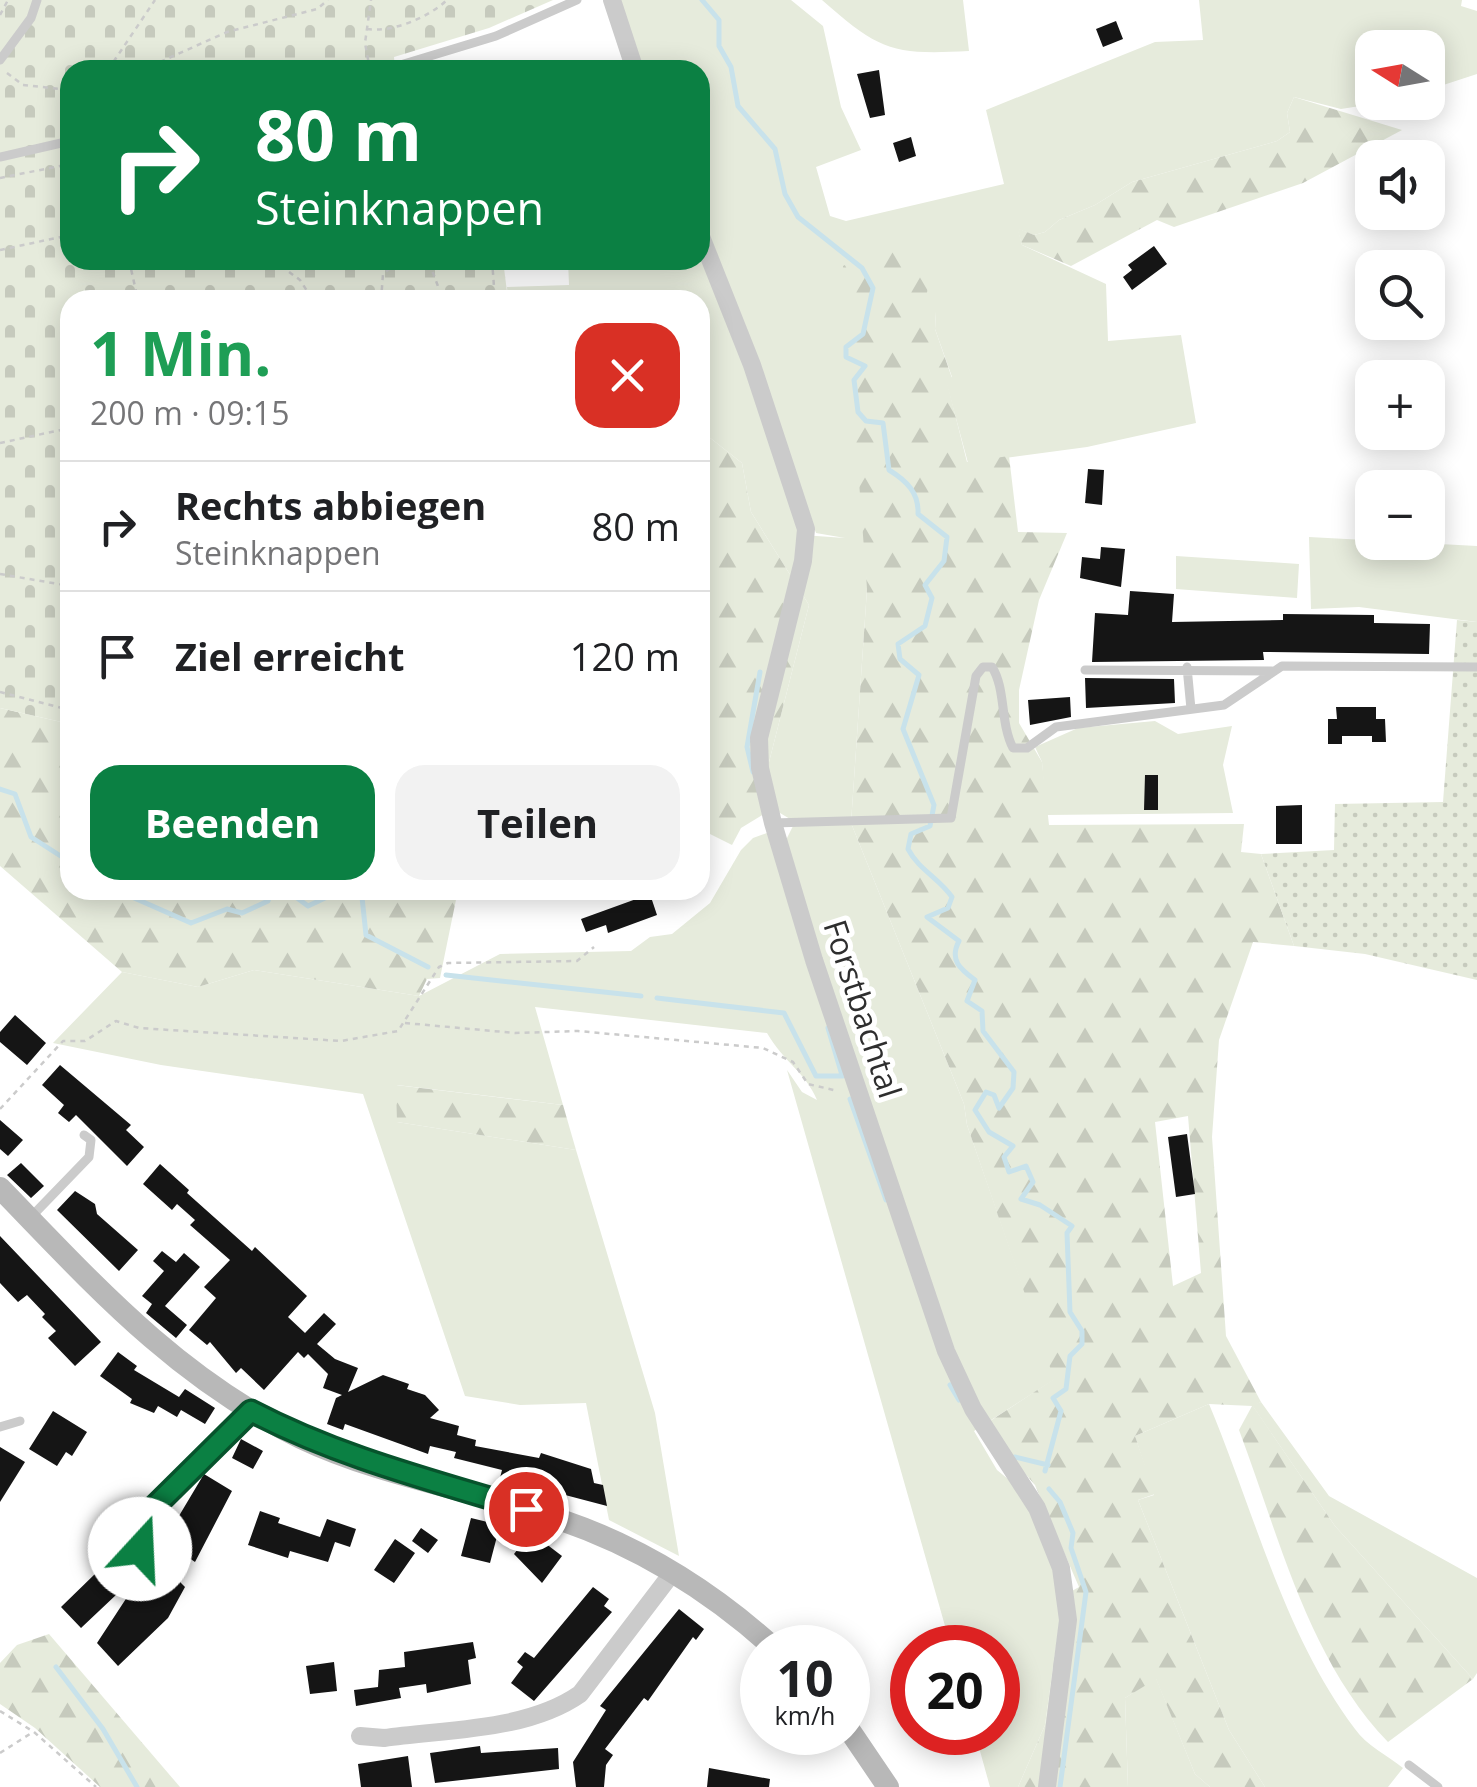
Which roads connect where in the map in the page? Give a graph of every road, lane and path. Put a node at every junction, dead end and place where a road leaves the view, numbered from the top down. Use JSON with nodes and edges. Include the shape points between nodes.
{"nodes":[{"id":1,"x":8,"y":0,"type":"edge"},
{"id":2,"x":37,"y":0,"type":"edge"},
{"id":3,"x":155,"y":0,"type":"edge"},
{"id":4,"x":328,"y":0,"type":"edge"},
{"id":5,"x":371,"y":0,"type":"edge"},
{"id":6,"x":447,"y":0,"type":"edge"},
{"id":7,"x":577,"y":0,"type":"edge"},
{"id":8,"x":612,"y":0,"type":"edge"},
{"id":9,"x":0,"y":14,"type":"edge"},
{"id":10,"x":367,"y":29,"type":"junction"},
{"id":11,"x":115,"y":60,"type":"edge"},
{"id":12,"x":164,"y":60,"type":"edge"},
{"id":13,"x":368,"y":60,"type":"edge"},
{"id":14,"x":417,"y":60,"type":"edge"},
{"id":15,"x":633,"y":60,"type":"edge"},
{"id":16,"x":0,"y":62,"type":"edge"},
{"id":17,"x":60,"y":89,"type":"edge"},
{"id":18,"x":60,"y":143,"type":"edge"},
{"id":19,"x":0,"y":157,"type":"edge"},
{"id":20,"x":60,"y":166,"type":"edge"},
{"id":21,"x":0,"y":178,"type":"edge"},
{"id":22,"x":60,"y":236,"type":"edge"},
{"id":23,"x":0,"y":250,"type":"edge"},
{"id":24,"x":710,"y":259,"type":"edge"},
{"id":25,"x":286,"y":270,"type":"edge"},
{"id":26,"x":306,"y":290,"type":"edge"},
{"id":27,"x":60,"y":430,"type":"edge"},
{"id":28,"x":0,"y":443,"type":"edge"},
{"id":29,"x":0,"y":574,"type":"edge"},
{"id":30,"x":60,"y":584,"type":"edge"},
{"id":31,"x":1186,"y":667,"type":"junction"},
{"id":32,"x":1477,"y":667,"type":"edge"},
{"id":33,"x":1086,"y":670,"type":"dead end"},
{"id":34,"x":1276,"y":670,"type":"junction"},
{"id":35,"x":0,"y":692,"type":"edge"},
{"id":36,"x":60,"y":707,"type":"edge"},
{"id":37,"x":1191,"y":709,"type":"junction"},
{"id":38,"x":772,"y":823,"type":"junction"},
{"id":39,"x":594,"y":947,"type":"dead end"},
{"id":40,"x":405,"y":1023,"type":"junction"},
{"id":41,"x":854,"y":1088,"type":"junction"},
{"id":42,"x":0,"y":1110,"type":"edge"},
{"id":43,"x":84,"y":1135,"type":"dead end"},
{"id":44,"x":0,"y":1188,"type":"edge"},
{"id":45,"x":30,"y":1219,"type":"junction"},
{"id":46,"x":251,"y":1411,"type":"junction"},
{"id":47,"x":20,"y":1421,"type":"dead end"},
{"id":48,"x":0,"y":1428,"type":"edge"},
{"id":49,"x":140,"y":1549,"type":"dead end"},
{"id":50,"x":673,"y":1572,"type":"junction"},
{"id":51,"x":743,"y":1625,"type":"edge"},
{"id":52,"x":0,"y":1711,"type":"edge"},
{"id":53,"x":34,"y":1732,"type":"junction"},
{"id":54,"x":360,"y":1736,"type":"dead end"},
{"id":55,"x":0,"y":1753,"type":"edge"},
{"id":56,"x":866,"y":1755,"type":"edge"},
{"id":57,"x":1409,"y":1766,"type":"dead end"},
{"id":58,"x":96,"y":1787,"type":"edge"},
{"id":59,"x":888,"y":1787,"type":"edge"},
{"id":60,"x":1047,"y":1787,"type":"edge"},
{"id":61,"x":1438,"y":1787,"type":"edge"}],
"edges":[{"from":1,"to":9,"type":"path"},
{"from":2,"to":16,"type":"lane"},
{"from":3,"to":11,"type":"path"},
{"from":4,"to":12,"type":"path"},
{"from":5,"to":10,"type":"path"},
{"from":6,"to":10,"type":"path","via":[[386,29]]},
{"from":7,"to":14,"type":"lane","via":[[496,36]]},
{"from":8,"to":15,"type":"street"},
{"from":10,"to":13,"type":"path"},
{"from":16,"to":17,"type":"path","via":[[24,85]]},
{"from":18,"to":19,"type":"lane"},
{"from":20,"to":21,"type":"path"},
{"from":22,"to":23,"type":"path"},
{"from":24,"to":38,"type":"street","name":"Forstbachtal","via":[[806,529],[759,738]]},
{"from":25,"to":26,"type":"path"},
{"from":27,"to":28,"type":"path"},
{"from":29,"to":30,"type":"path"},
{"from":31,"to":33,"type":"lane"},
{"from":31,"to":34,"type":"lane"},
{"from":31,"to":37,"type":"lane"},
{"from":32,"to":34,"type":"lane"},
{"from":34,"to":37,"type":"lane","via":[[1224,704]]},
{"from":35,"to":36,"type":"path"},
{"from":37,"to":38,"type":"lane","via":[[1056,727],[1027,748],[1013,748],[998,676],[983,667],[951,818]]},
{"from":38,"to":41,"type":"street","name":"Forstbachtal"},
{"from":39,"to":40,"type":"path","via":[[578,960],[448,964]]},
{"from":40,"to":41,"type":"path","via":[[764,1048],[793,1062],[808,1084],[829,1092]]},
{"from":40,"to":42,"type":"path","via":[[398,1032],[341,1042],[116,1021],[85,1040],[63,1041]]},
{"from":41,"to":60,"type":"street","name":"Forstbachtal","via":[[955,1373],[1027,1490],[1061,1568],[1068,1620]]},
{"from":43,"to":45,"type":"lane","via":[[91,1140],[88,1157]]},
{"from":44,"to":45,"type":"street"},
{"from":45,"to":46,"type":"street","via":[[146,1336]]},
{"from":46,"to":49,"type":"lane","via":[[150,1511]]},
{"from":46,"to":50,"type":"street","via":[[370,1464],[563,1520]]},
{"from":47,"to":48,"type":"lane"},
{"from":50,"to":51,"type":"street"},
{"from":50,"to":54,"type":"street","via":[[580,1694],[559,1709],[384,1738]]},
{"from":52,"to":53,"type":"path"},
{"from":53,"to":55,"type":"path"},
{"from":53,"to":58,"type":"path"},
{"from":56,"to":59,"type":"street"},
{"from":57,"to":61,"type":"lane"}]}
